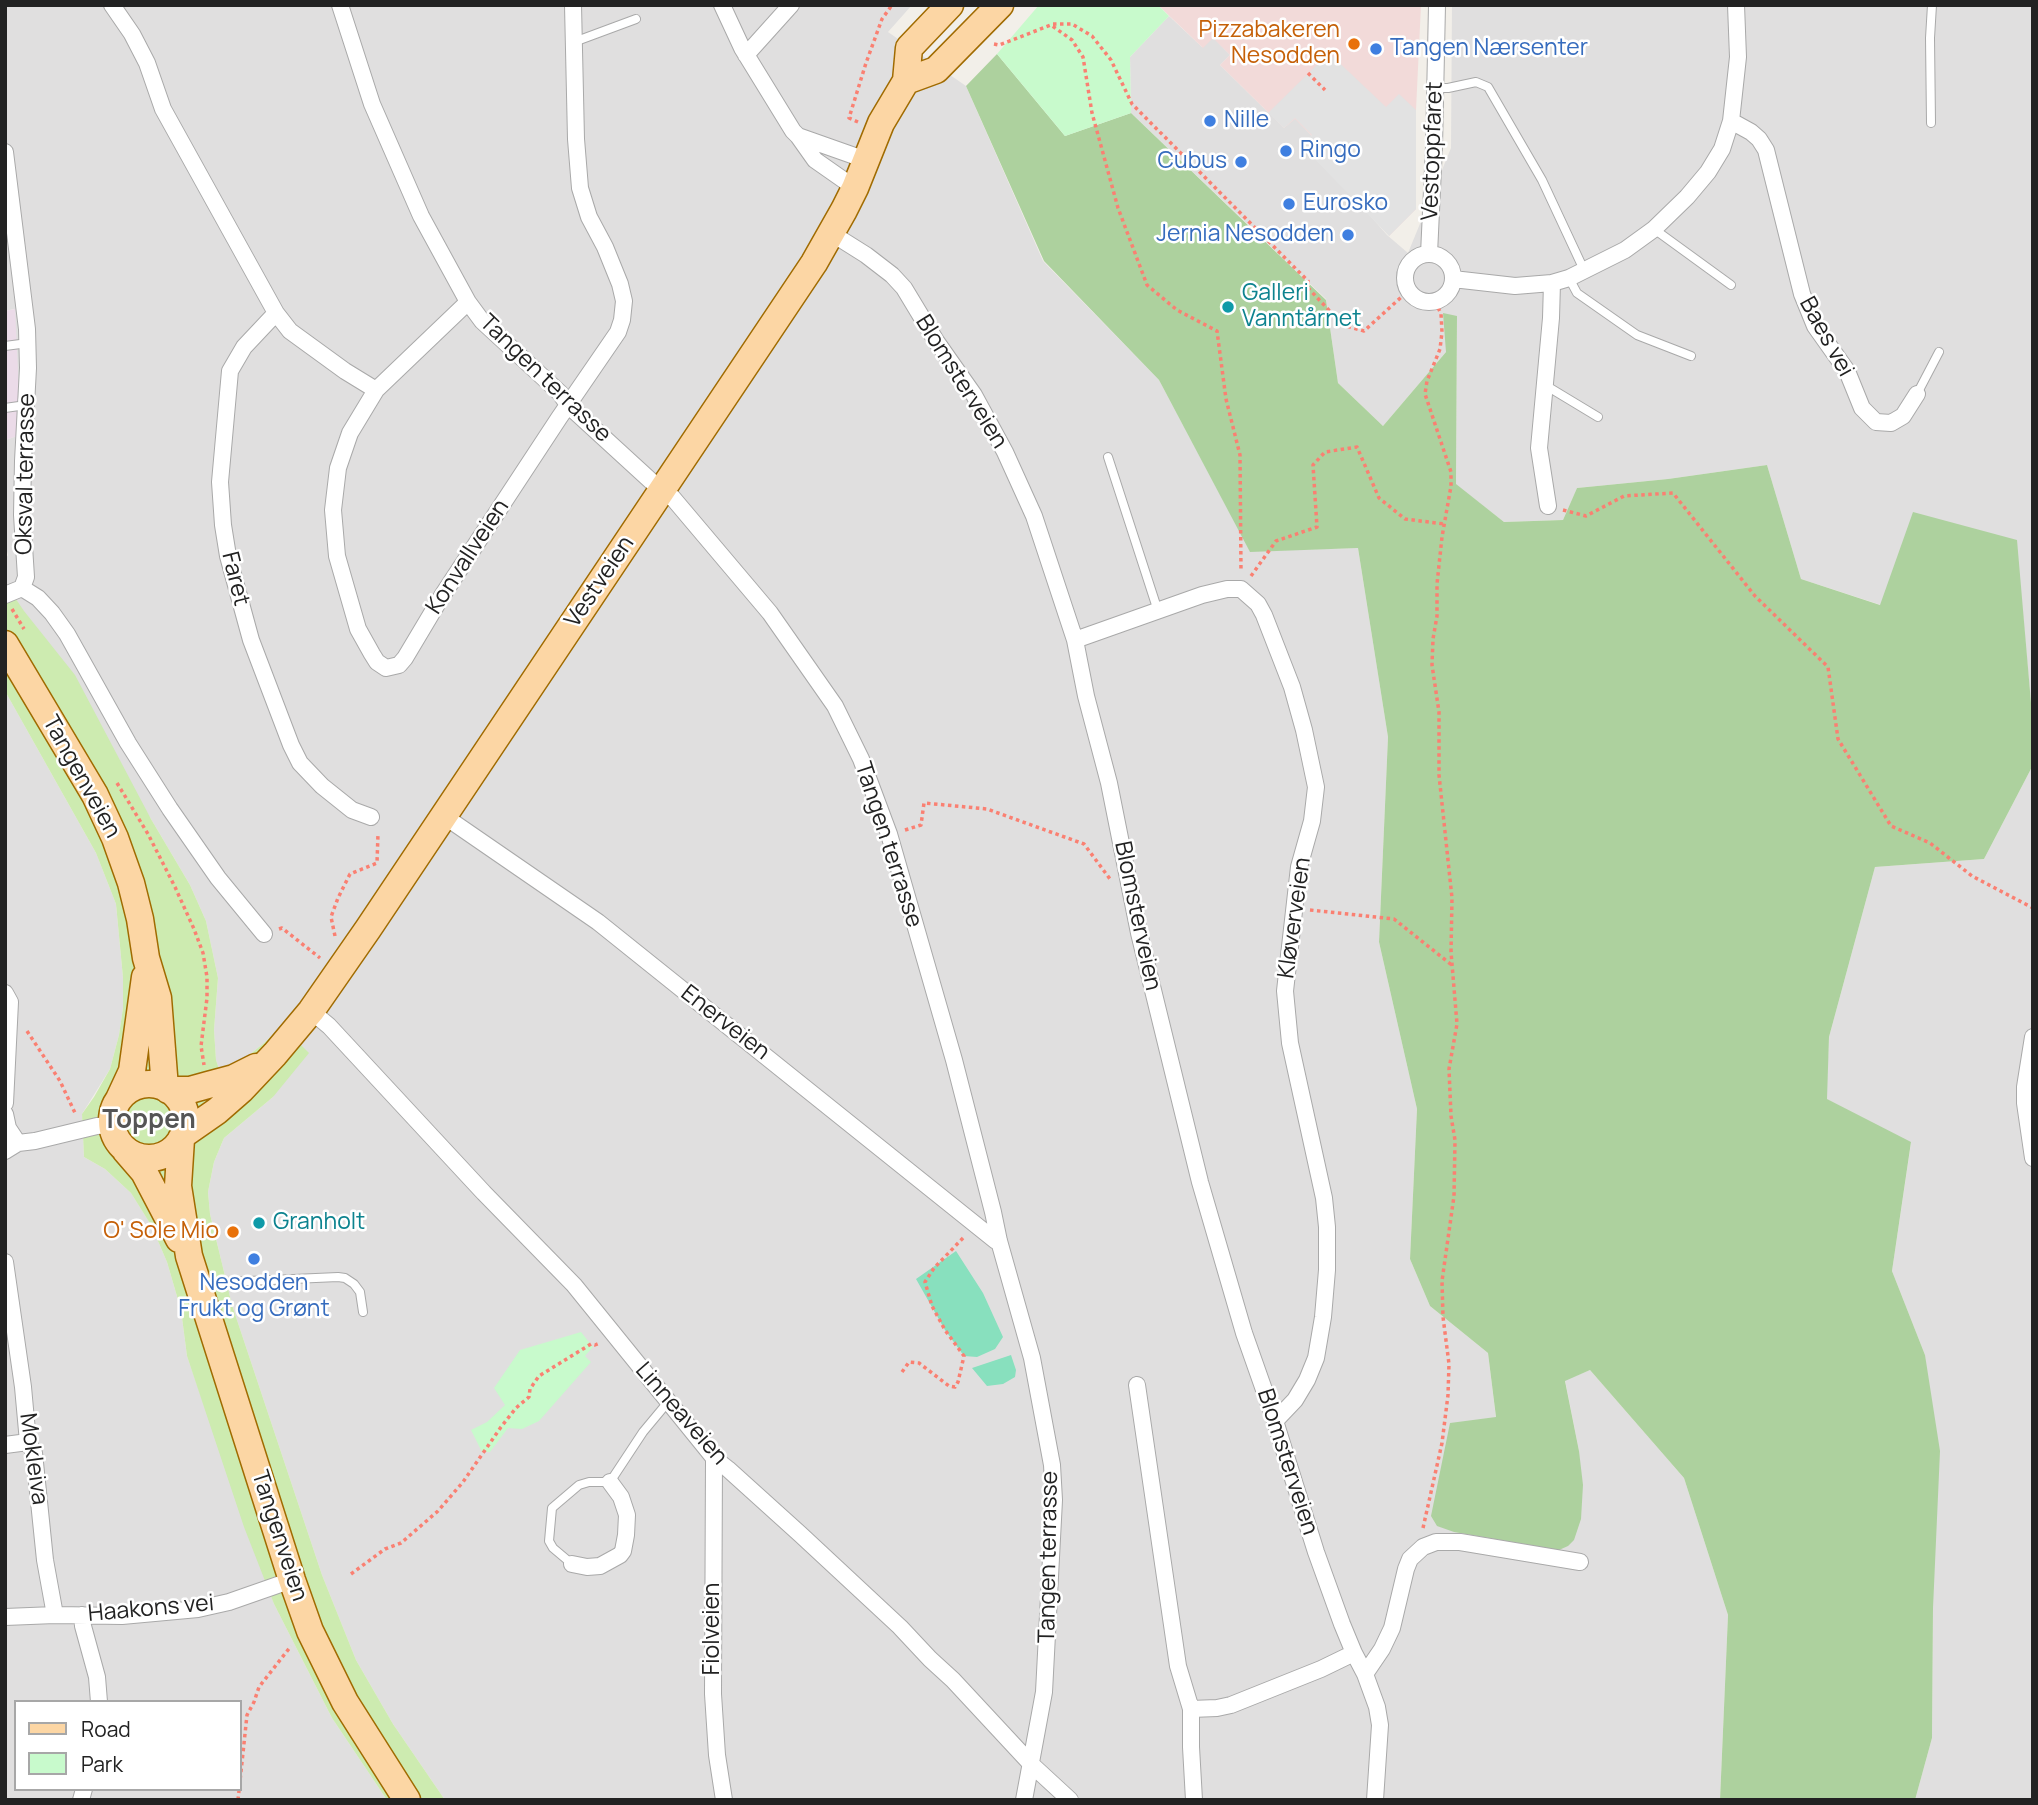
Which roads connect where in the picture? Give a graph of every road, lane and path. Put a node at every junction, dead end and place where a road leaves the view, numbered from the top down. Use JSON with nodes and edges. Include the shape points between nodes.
{"nodes":[{"id":1,"x":112,"y":5,"type":"edge"},
{"id":2,"x":340,"y":5,"type":"edge"},
{"id":3,"x":573,"y":5,"type":"edge"},
{"id":4,"x":722,"y":5,"type":"edge"},
{"id":5,"x":791,"y":5,"type":"edge"},
{"id":6,"x":892,"y":5,"type":"edge"},
{"id":7,"x":950,"y":5,"type":"edge"},
{"id":8,"x":1000,"y":5,"type":"edge"},
{"id":9,"x":1437,"y":5,"type":"edge"},
{"id":10,"x":1736,"y":5,"type":"edge"},
{"id":11,"x":1932,"y":5,"type":"edge"},
{"id":12,"x":636,"y":19,"type":"dead end"},
{"id":13,"x":1051,"y":24,"type":"junction"},
{"id":14,"x":574,"y":42,"type":"junction"},
{"id":15,"x":988,"y":43,"type":"dead end"},
{"id":16,"x":746,"y":55,"type":"junction"},
{"id":17,"x":1308,"y":73,"type":"dead end"},
{"id":18,"x":906,"y":81,"type":"junction"},
{"id":19,"x":1435,"y":88,"type":"junction"},
{"id":20,"x":1325,"y":90,"type":"dead end"},
{"id":21,"x":1731,"y":121,"type":"junction"},
{"id":22,"x":1931,"y":123,"type":"dead end"},
{"id":23,"x":864,"y":126,"type":"dead end"},
{"id":24,"x":798,"y":136,"type":"junction"},
{"id":25,"x":5,"y":152,"type":"edge"},
{"id":26,"x":866,"y":160,"type":"junction"},
{"id":27,"x":855,"y":188,"type":"junction"},
{"id":28,"x":1654,"y":229,"type":"junction"},
{"id":29,"x":831,"y":233,"type":"junction"},
{"id":30,"x":1429,"y":254,"type":"junction"},
{"id":31,"x":1584,"y":270,"type":"junction"},
{"id":32,"x":1569,"y":278,"type":"junction"},
{"id":33,"x":1453,"y":279,"type":"junction"},
{"id":34,"x":1552,"y":283,"type":"junction"},
{"id":35,"x":1731,"y":285,"type":"dead end"},
{"id":36,"x":1409,"y":290,"type":"junction"},
{"id":37,"x":1435,"y":301,"type":"junction"},
{"id":38,"x":468,"y":302,"type":"junction"},
{"id":39,"x":276,"y":313,"type":"junction"},
{"id":40,"x":28,"y":343,"type":"junction"},
{"id":41,"x":5,"y":346,"type":"edge"},
{"id":42,"x":1939,"y":352,"type":"dead end"},
{"id":43,"x":1691,"y":356,"type":"dead end"},
{"id":44,"x":1545,"y":386,"type":"junction"},
{"id":45,"x":376,"y":390,"type":"junction"},
{"id":46,"x":1917,"y":394,"type":"joint"},
{"id":47,"x":26,"y":405,"type":"junction"},
{"id":48,"x":568,"y":405,"type":"junction"},
{"id":49,"x":5,"y":408,"type":"edge"},
{"id":50,"x":1598,"y":417,"type":"dead end"},
{"id":51,"x":1108,"y":457,"type":"dead end"},
{"id":52,"x":662,"y":488,"type":"junction"},
{"id":53,"x":1548,"y":506,"type":"joint"},
{"id":54,"x":1444,"y":524,"type":"junction"},
{"id":55,"x":22,"y":588,"type":"junction"},
{"id":56,"x":1241,"y":589,"type":"junction"},
{"id":57,"x":5,"y":595,"type":"edge"},
{"id":58,"x":1158,"y":611,"type":"junction"},
{"id":59,"x":1075,"y":640,"type":"junction"},
{"id":60,"x":5,"y":644,"type":"edge"},
{"id":61,"x":444,"y":816,"type":"junction"},
{"id":62,"x":371,"y":817,"type":"joint"},
{"id":63,"x":889,"y":834,"type":"junction"},
{"id":64,"x":1130,"y":884,"type":"junction"},
{"id":65,"x":2033,"y":908,"type":"edge"},
{"id":66,"x":1294,"y":909,"type":"junction"},
{"id":67,"x":264,"y":934,"type":"joint"},
{"id":68,"x":336,"y":941,"type":"dead end"},
{"id":69,"x":146,"y":958,"type":"junction"},
{"id":70,"x":1453,"y":966,"type":"junction"},
{"id":71,"x":336,"y":974,"type":"junction"},
{"id":72,"x":8,"y":998,"type":"edge"},
{"id":73,"x":311,"y":1010,"type":"junction"},
{"id":74,"x":2033,"y":1037,"type":"edge"},
{"id":75,"x":264,"y":1064,"type":"junction"},
{"id":76,"x":167,"y":1089,"type":"junction"},
{"id":77,"x":118,"y":1099,"type":"junction"},
{"id":78,"x":5,"y":1103,"type":"edge"},
{"id":79,"x":5,"y":1114,"type":"edge"},
{"id":80,"x":78,"y":1120,"type":"dead end"},
{"id":81,"x":117,"y":1136,"type":"junction"},
{"id":82,"x":182,"y":1137,"type":"junction"},
{"id":83,"x":12,"y":1147,"type":"edge"},
{"id":84,"x":2033,"y":1158,"type":"edge"},
{"id":85,"x":976,"y":1225,"type":"junction"},
{"id":86,"x":999,"y":1241,"type":"junction"},
{"id":87,"x":188,"y":1255,"type":"junction"},
{"id":88,"x":5,"y":1262,"type":"edge"},
{"id":89,"x":197,"y":1284,"type":"junction"},
{"id":90,"x":363,"y":1312,"type":"dead end"},
{"id":91,"x":614,"y":1334,"type":"junction"},
{"id":92,"x":902,"y":1372,"type":"dead end"},
{"id":93,"x":1137,"y":1385,"type":"dead end"},
{"id":94,"x":668,"y":1402,"type":"junction"},
{"id":95,"x":1275,"y":1421,"type":"junction"},
{"id":96,"x":28,"y":1442,"type":"junction"},
{"id":97,"x":5,"y":1445,"type":"edge"},
{"id":98,"x":714,"y":1458,"type":"junction"},
{"id":99,"x":610,"y":1482,"type":"junction"},
{"id":100,"x":1423,"y":1547,"type":"junction"},
{"id":101,"x":1580,"y":1562,"type":"dead end"},
{"id":102,"x":572,"y":1564,"type":"joint"},
{"id":103,"x":351,"y":1574,"type":"dead end"},
{"id":104,"x":292,"y":1580,"type":"junction"},
{"id":105,"x":55,"y":1615,"type":"junction"},
{"id":106,"x":82,"y":1615,"type":"junction"},
{"id":107,"x":5,"y":1617,"type":"edge"},
{"id":108,"x":292,"y":1645,"type":"dead end"},
{"id":109,"x":1354,"y":1653,"type":"junction"},
{"id":110,"x":1366,"y":1674,"type":"junction"},
{"id":111,"x":99,"y":1700,"type":"edge"},
{"id":112,"x":1191,"y":1709,"type":"junction"},
{"id":113,"x":242,"y":1762,"type":"edge"},
{"id":114,"x":1032,"y":1765,"type":"junction"},
{"id":115,"x":407,"y":1800,"type":"edge"},
{"id":116,"x":724,"y":1800,"type":"edge"},
{"id":117,"x":1024,"y":1800,"type":"edge"},
{"id":118,"x":1070,"y":1800,"type":"edge"},
{"id":119,"x":1194,"y":1800,"type":"edge"},
{"id":120,"x":1375,"y":1800,"type":"edge"}],
"edges":[{"from":1,"to":39,"type":"street","via":[[132,34],[163,109]]},
{"from":2,"to":38,"type":"street","name":"Tangen terrasse","via":[[372,104],[421,216]]},
{"from":3,"to":14,"type":"street","name":"Konvallveien"},
{"from":4,"to":16,"type":"street"},
{"from":5,"to":16,"type":"street"},
{"from":6,"to":23,"type":"path","via":[[882,19],[849,118]]},
{"from":7,"to":18,"type":"main road","name":"Vestveien","via":[[909,48]]},
{"from":8,"to":18,"type":"main road","via":[[936,70]]},
{"from":9,"to":19,"type":"street","name":"Vestoppfaret"},
{"from":10,"to":21,"type":"street","via":[[1738,57]]},
{"from":11,"to":22,"type":"lane"},
{"from":12,"to":14,"type":"lane"},
{"from":13,"to":15,"type":"path","via":[[999,45]]},
{"from":13,"to":36,"type":"path","via":[[1072,24],[1092,36],[1111,60],[1132,104],[1308,281],[1308,288],[1343,325],[1364,331]]},
{"from":13,"to":56,"type":"path","via":[[1072,40],[1083,57],[1092,113],[1118,208],[1147,285],[1177,310],[1217,331],[1226,399],[1240,455]]},
{"from":14,"to":48,"type":"street","name":"Konvallveien","via":[[580,188],[624,301],[618,332]]},
{"from":16,"to":24,"type":"street"},
{"from":17,"to":20,"type":"path"},
{"from":18,"to":26,"type":"main road","name":"Vestveien","via":[[881,122]]},
{"from":19,"to":30,"type":"street","name":"Vestoppfaret"},
{"from":19,"to":31,"type":"lane","via":[[1476,82],[1489,87],[1542,180]]},
{"from":21,"to":28,"type":"street","via":[[1708,172]]},
{"from":21,"to":46,"type":"street","name":"Baes vei","via":[[1751,132],[1766,150],[1806,305],[1847,371],[1862,408],[1876,422],[1891,423],[1903,416]]},
{"from":24,"to":26,"type":"street"},
{"from":24,"to":27,"type":"street","via":[[815,160]]},
{"from":25,"to":40,"type":"street","name":"Oksval terrasse"},
{"from":26,"to":27,"type":"main road","name":"Vestveien"},
{"from":27,"to":29,"type":"main road","name":"Vestveien"},
{"from":28,"to":31,"type":"street"},
{"from":28,"to":35,"type":"lane"},
{"from":29,"to":52,"type":"main road","name":"Vestveien"},
{"from":29,"to":59,"type":"street","name":"Blomsterveien","via":[[898,282],[974,395],[1034,516]]},
{"from":30,"to":33,"type":"street","via":[[1448,264]]},
{"from":30,"to":36,"type":"street","via":[[1409,265],[1405,279]]},
{"from":31,"to":32,"type":"street"},
{"from":32,"to":34,"type":"street"},
{"from":32,"to":43,"type":"lane","via":[[1577,293],[1637,335]]},
{"from":33,"to":34,"type":"street","via":[[1516,286]]},
{"from":33,"to":37,"type":"street","via":[[1448,293]]},
{"from":34,"to":44,"type":"street"},
{"from":36,"to":37,"type":"street","via":[[1420,300]]},
{"from":37,"to":54,"type":"path","via":[[1442,331],[1426,394],[1451,472]]},
{"from":38,"to":45,"type":"street","name":"Konvallveien"},
{"from":38,"to":48,"type":"street","name":"Tangen terrasse"},
{"from":39,"to":45,"type":"street","via":[[290,331]]},
{"from":39,"to":62,"type":"street","name":"Faret","via":[[244,347],[228,381],[220,482],[228,556],[251,640],[300,764],[352,810]]},
{"from":40,"to":41,"type":"lane"},
{"from":40,"to":47,"type":"street","name":"Oksval terrasse"},
{"from":42,"to":46,"type":"lane","name":"Baes vei"},
{"from":44,"to":50,"type":"lane"},
{"from":44,"to":53,"type":"street","via":[[1539,448]]},
{"from":45,"to":48,"type":"street","name":"Konvallveien","via":[[342,453],[333,527],[358,629],[377,662],[386,668],[405,658]]},
{"from":47,"to":49,"type":"lane"},
{"from":47,"to":55,"type":"street","name":"Oksval terrasse","via":[[22,515],[26,577]]},
{"from":48,"to":52,"type":"street","name":"Tangen terrasse"},
{"from":51,"to":58,"type":"lane"},
{"from":52,"to":61,"type":"main road","name":"Vestveien"},
{"from":52,"to":63,"type":"street","name":"Tangen terrasse","via":[[770,613],[835,706]]},
{"from":53,"to":65,"type":"path","via":[[1586,516],[1624,496],[1673,493],[1755,596],[1828,667],[1838,740],[1891,826],[1930,843],[1972,876]]},
{"from":54,"to":56,"type":"path","via":[[1405,519],[1379,498],[1357,447],[1325,452],[1313,465],[1317,527],[1276,541]]},
{"from":54,"to":70,"type":"path","via":[[1432,654]]},
{"from":55,"to":57,"type":"street","name":"Oksval terrasse"},
{"from":55,"to":67,"type":"street","name":"Oksval terrasse","via":[[38,598],[67,634],[170,809]]},
{"from":56,"to":58,"type":"street","via":[[1202,595]]},
{"from":56,"to":66,"type":"street","name":"Kløverveien","via":[[1264,615],[1292,687],[1316,787]]},
{"from":58,"to":59,"type":"street"},
{"from":59,"to":64,"type":"street","name":"Blomsterveien"},
{"from":60,"to":69,"type":"main road","name":"Tangenveien","via":[[95,795],[115,838],[134,895]]},
{"from":61,"to":71,"type":"main road","name":"Vestveien"},
{"from":61,"to":85,"type":"street","name":"Enerveien","via":[[598,922]]},
{"from":62,"to":68,"type":"path","via":[[379,820],[377,863],[350,874],[331,917]]},
{"from":63,"to":64,"type":"path","via":[[921,825],[924,803],[987,808],[1084,844],[1113,884]]},
{"from":63,"to":86,"type":"street","name":"Tangen terrasse","via":[[954,1060]]},
{"from":64,"to":95,"type":"street","name":"Blomsterveien","via":[[1200,1182]]},
{"from":66,"to":70,"type":"path","via":[[1394,919]]},
{"from":66,"to":95,"type":"street","name":"Kløverveien","via":[[1285,991],[1290,1043],[1324,1198],[1326,1270],[1316,1358],[1295,1400]]},
{"from":67,"to":71,"type":"path","via":[[282,928]]},
{"from":69,"to":76,"type":"main road","name":"Tangenveien","via":[[158,998]]},
{"from":69,"to":77,"type":"main road","name":"Tangenveien","via":[[132,1071]]},
{"from":70,"to":100,"type":"path","via":[[1457,1024],[1449,1069],[1454,1196],[1442,1288],[1448,1395]]},
{"from":71,"to":73,"type":"main road","name":"Vestveien"},
{"from":72,"to":78,"type":"street"},
{"from":72,"to":80,"type":"path"},
{"from":73,"to":75,"type":"main road","name":"Vestveien"},
{"from":73,"to":91,"type":"street","name":"Linneaveien","via":[[574,1285]]},
{"from":74,"to":84,"type":"street","via":[[2025,1087]]},
{"from":75,"to":76,"type":"main road","name":"Vestveien","via":[[190,1090]]},
{"from":75,"to":82,"type":"main road","name":"Vestveien","via":[[241,1090]]},
{"from":76,"to":77,"type":"main road","via":[[146,1084]]},
{"from":76,"to":82,"type":"main road","via":[[184,1112]]},
{"from":77,"to":81,"type":"main road","via":[[112,1117]]},
{"from":79,"to":83,"type":"street"},
{"from":81,"to":82,"type":"main road","via":[[146,1158],[164,1154]]},
{"from":81,"to":83,"type":"street","via":[[97,1126]]},
{"from":81,"to":87,"type":"main road","name":"Tangenveien","via":[[144,1172]]},
{"from":82,"to":87,"type":"main road","name":"Tangenveien","via":[[178,1186]]},
{"from":85,"to":86,"type":"street","name":"Enerveien"},
{"from":85,"to":92,"type":"path","via":[[925,1283],[932,1307],[964,1356],[958,1382],[950,1386],[919,1363],[909,1362]]},
{"from":86,"to":114,"type":"street","name":"Tangen terrasse","via":[[1032,1358],[1052,1465],[1044,1692]]},
{"from":87,"to":89,"type":"main road","name":"Tangenveien"},
{"from":88,"to":96,"type":"street","name":"Mokleiva"},
{"from":89,"to":90,"type":"lane","via":[[345,1278],[360,1292]]},
{"from":89,"to":104,"type":"main road","name":"Tangenveien"},
{"from":91,"to":94,"type":"street","name":"Linneaveien"},
{"from":91,"to":103,"type":"path","via":[[539,1376],[529,1397],[438,1511],[401,1543]]},
{"from":93,"to":112,"type":"street","via":[[1178,1666]]},
{"from":94,"to":98,"type":"street","name":"Linneaveien"},
{"from":94,"to":99,"type":"lane"},
{"from":95,"to":109,"type":"street","name":"Blomsterveien"},
{"from":96,"to":97,"type":"street"},
{"from":96,"to":105,"type":"street","name":"Mokleiva","via":[[34,1454]]},
{"from":98,"to":114,"type":"street","name":"Linneaveien","via":[[900,1627]]},
{"from":98,"to":116,"type":"street","name":"Fiolveien","via":[[713,1694]]},
{"from":99,"to":102,"type":"street","via":[[627,1515],[623,1551],[600,1566]]},
{"from":99,"to":102,"type":"lane","via":[[579,1485],[552,1508],[548,1541]]},
{"from":100,"to":101,"type":"street","via":[[1460,1542]]},
{"from":100,"to":110,"type":"street","via":[[1410,1559],[1392,1628]]},
{"from":104,"to":106,"type":"street","name":"Haakons vei","via":[[198,1609]]},
{"from":104,"to":115,"type":"main road","name":"Tangenveien","via":[[310,1631],[345,1702]]},
{"from":105,"to":106,"type":"street","name":"Haakons vei"},
{"from":105,"to":107,"type":"street","name":"Haakons vei"},
{"from":106,"to":111,"type":"street"},
{"from":108,"to":113,"type":"path","via":[[259,1687],[247,1715]]},
{"from":109,"to":110,"type":"street","name":"Blomsterveien"},
{"from":109,"to":112,"type":"street","via":[[1231,1706]]},
{"from":110,"to":120,"type":"street","name":"Blomsterveien","via":[[1380,1725]]},
{"from":112,"to":119,"type":"street"},
{"from":114,"to":117,"type":"street","name":"Tangen terrasse"},
{"from":114,"to":118,"type":"street","name":"Linneaveien"}]}
